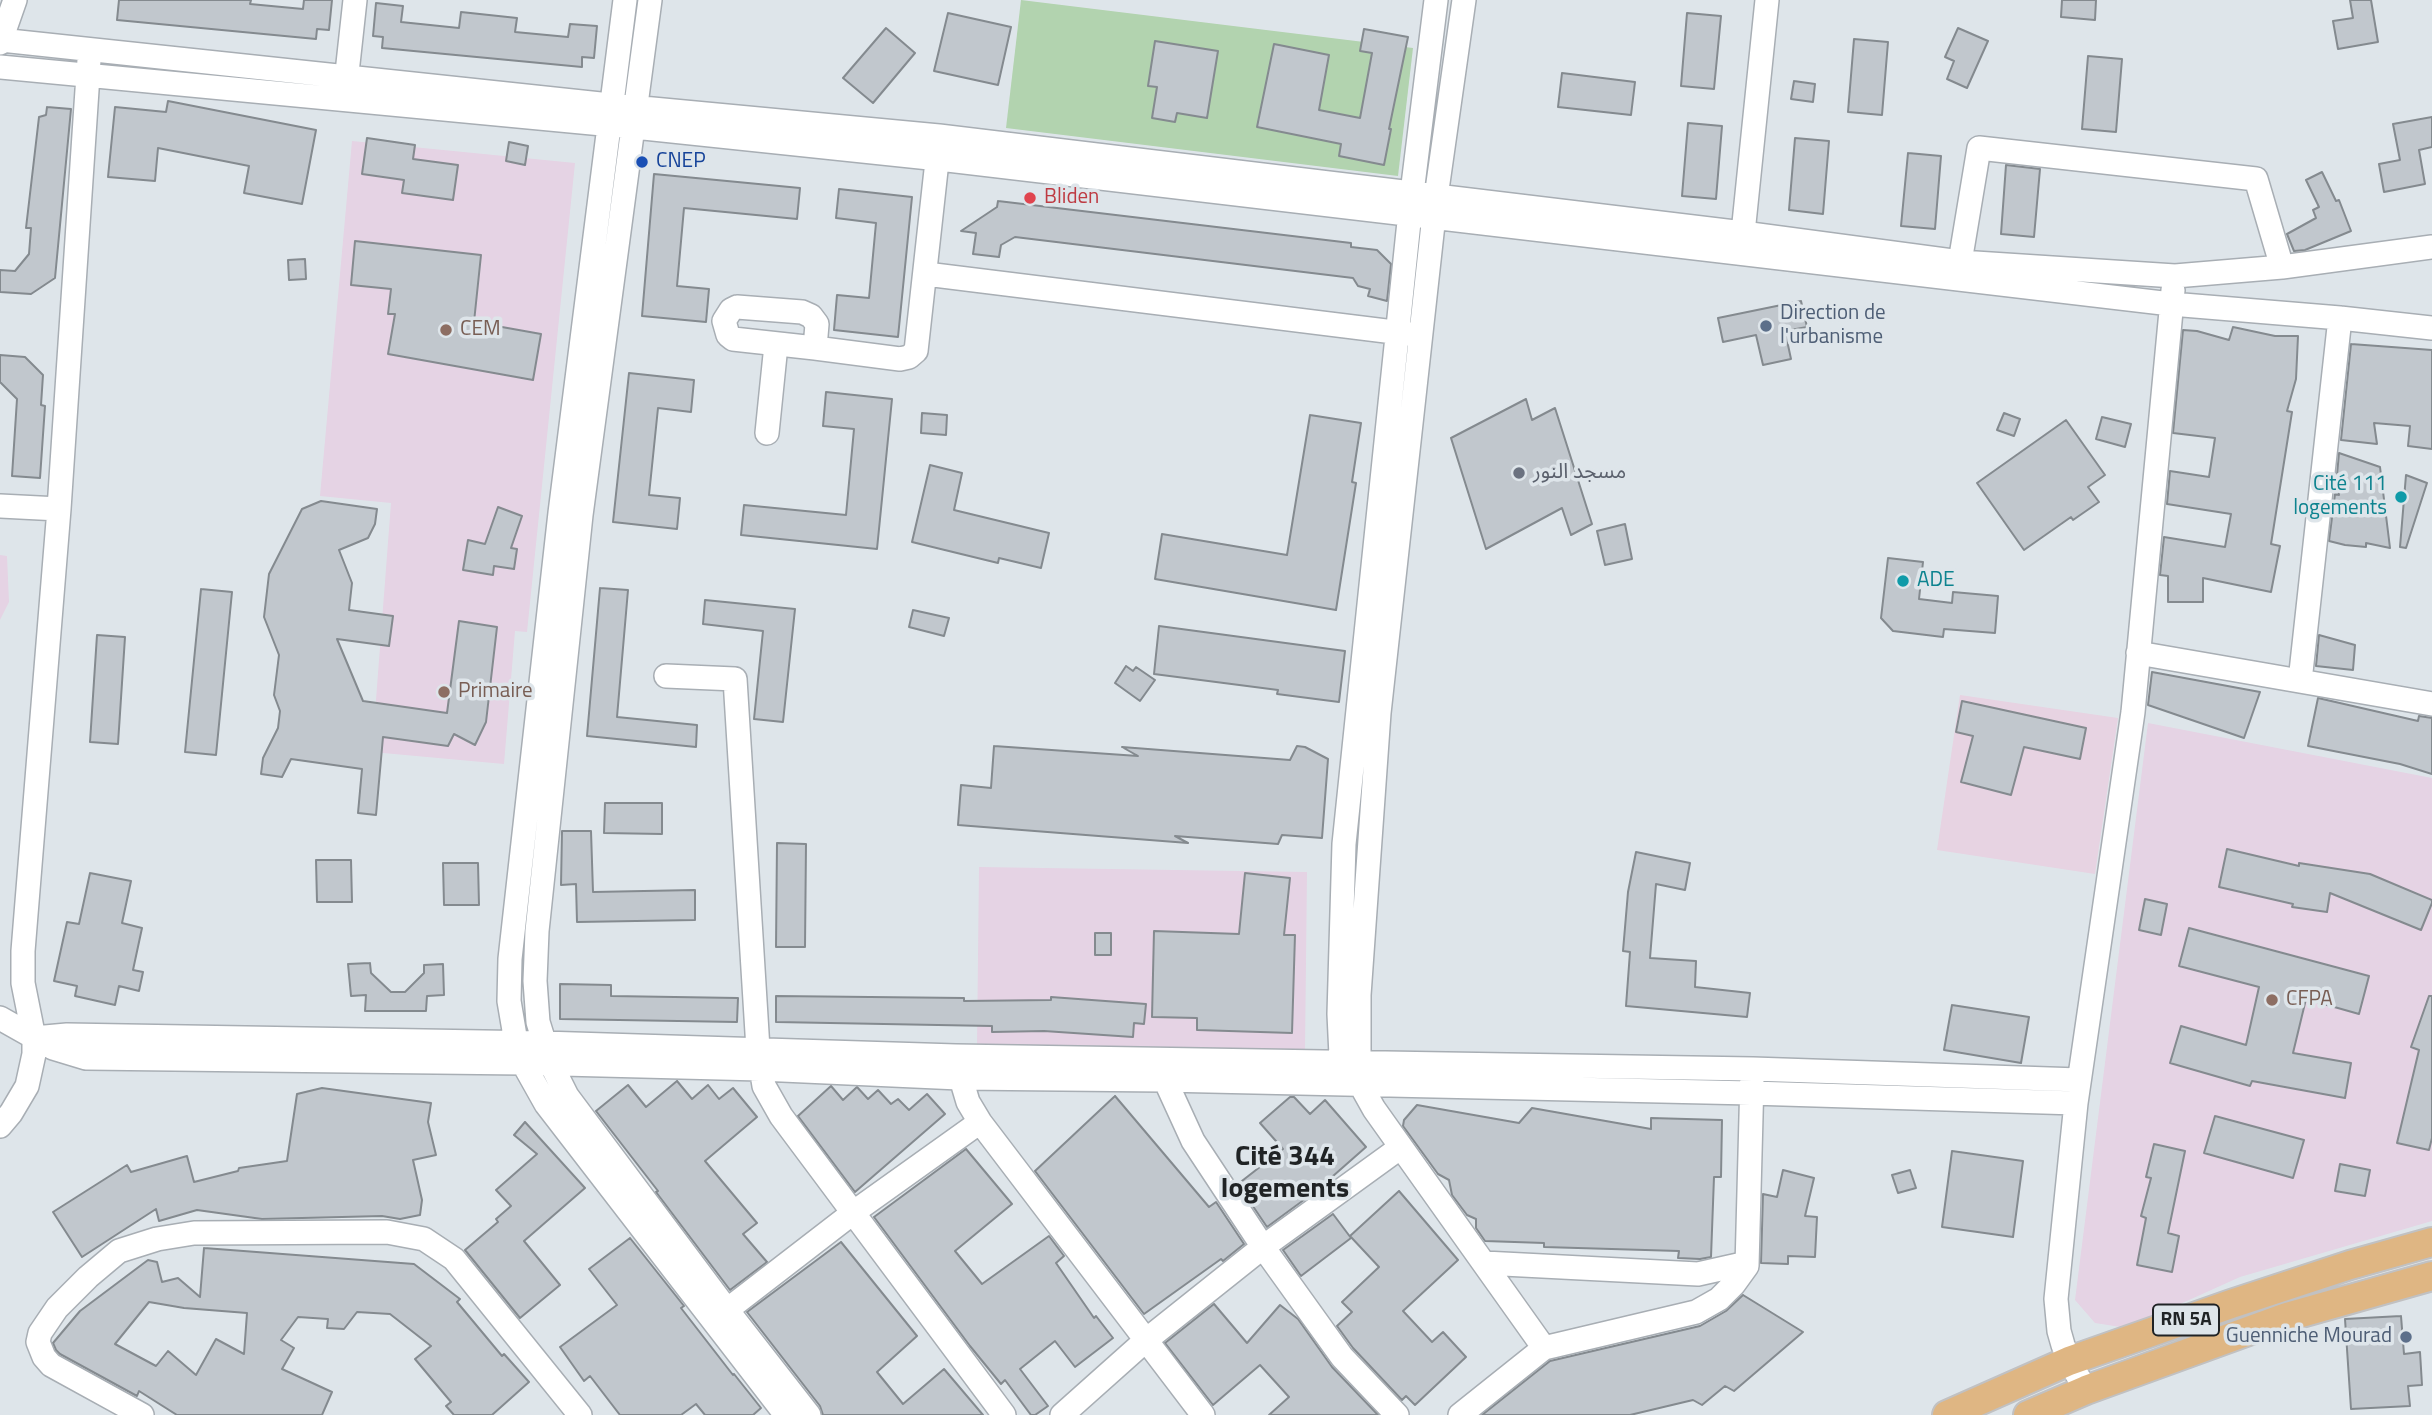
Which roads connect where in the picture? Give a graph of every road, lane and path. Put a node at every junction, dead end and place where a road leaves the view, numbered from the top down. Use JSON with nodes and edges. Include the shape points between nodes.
{"nodes":[{"id":1,"x":15,"y":0,"type":"edge"},
{"id":2,"x":355,"y":0,"type":"edge"},
{"id":3,"x":625,"y":0,"type":"edge"},
{"id":4,"x":650,"y":0,"type":"edge"},
{"id":5,"x":1436,"y":0,"type":"edge"},
{"id":6,"x":1464,"y":0,"type":"edge"},
{"id":7,"x":1767,"y":0,"type":"edge"},
{"id":8,"x":1,"y":41,"type":"edge"},
{"id":9,"x":90,"y":50,"type":"junction"},
{"id":10,"x":0,"y":67,"type":"edge"},
{"id":11,"x":88,"y":75,"type":"junction"},
{"id":12,"x":345,"y":88,"type":"junction"},
{"id":13,"x":609,"y":115,"type":"junction"},
{"id":14,"x":635,"y":117,"type":"junction"},
{"id":15,"x":939,"y":148,"type":"junction"},
{"id":16,"x":1411,"y":204,"type":"junction"},
{"id":17,"x":1435,"y":208,"type":"junction"},
{"id":18,"x":1744,"y":233,"type":"junction"},
{"id":19,"x":2432,"y":247,"type":"edge"},
{"id":20,"x":1960,"y":262,"type":"junction"},
{"id":21,"x":2282,"y":267,"type":"junction"},
{"id":22,"x":926,"y":274,"type":"junction"},
{"id":23,"x":2175,"y":276,"type":"junction"},
{"id":24,"x":2171,"y":304,"type":"junction"},
{"id":25,"x":2340,"y":318,"type":"junction"},
{"id":26,"x":2432,"y":328,"type":"edge"},
{"id":27,"x":1397,"y":332,"type":"junction"},
{"id":28,"x":1420,"y":335,"type":"junction"},
{"id":29,"x":776,"y":345,"type":"junction"},
{"id":30,"x":816,"y":348,"type":"junction"},
{"id":31,"x":767,"y":433,"type":"dead end"},
{"id":32,"x":0,"y":506,"type":"edge"},
{"id":33,"x":59,"y":509,"type":"junction"},
{"id":34,"x":1378,"y":616,"type":"junction"},
{"id":35,"x":2138,"y":653,"type":"junction"},
{"id":36,"x":666,"y":676,"type":"dead end"},
{"id":37,"x":2300,"y":681,"type":"junction"},
{"id":38,"x":2432,"y":704,"type":"edge"},
{"id":39,"x":1344,"y":844,"type":"junction"},
{"id":40,"x":1370,"y":845,"type":"junction"},
{"id":41,"x":0,"y":1018,"type":"edge"},
{"id":42,"x":34,"y":1038,"type":"junction"},
{"id":43,"x":520,"y":1053,"type":"junction"},
{"id":44,"x":547,"y":1053,"type":"junction"},
{"id":45,"x":759,"y":1059,"type":"junction"},
{"id":46,"x":958,"y":1067,"type":"junction"},
{"id":47,"x":1753,"y":1069,"type":"junction"},
{"id":48,"x":1160,"y":1070,"type":"junction"},
{"id":49,"x":1351,"y":1073,"type":"junction"},
{"id":50,"x":2079,"y":1080,"type":"junction"},
{"id":51,"x":1751,"y":1093,"type":"junction"},
{"id":52,"x":2076,"y":1103,"type":"junction"},
{"id":53,"x":980,"y":1122,"type":"junction"},
{"id":54,"x":0,"y":1126,"type":"edge"},
{"id":55,"x":1401,"y":1147,"type":"junction"},
{"id":56,"x":854,"y":1212,"type":"junction"},
{"id":57,"x":2432,"y":1242,"type":"edge"},
{"id":58,"x":1263,"y":1247,"type":"junction"},
{"id":59,"x":1485,"y":1263,"type":"junction"},
{"id":60,"x":1747,"y":1263,"type":"junction"},
{"id":61,"x":2432,"y":1276,"type":"edge"},
{"id":62,"x":727,"y":1310,"type":"junction"},
{"id":63,"x":1145,"y":1341,"type":"junction"},
{"id":64,"x":1544,"y":1348,"type":"junction"},
{"id":65,"x":2069,"y":1361,"type":"junction"},
{"id":66,"x":2086,"y":1390,"type":"junction"},
{"id":67,"x":142,"y":1415,"type":"edge"},
{"id":68,"x":580,"y":1415,"type":"edge"},
{"id":69,"x":786,"y":1415,"type":"edge"},
{"id":70,"x":809,"y":1415,"type":"edge"},
{"id":71,"x":1004,"y":1415,"type":"edge"},
{"id":72,"x":1062,"y":1415,"type":"edge"},
{"id":73,"x":1203,"y":1415,"type":"edge"},
{"id":74,"x":1397,"y":1415,"type":"edge"},
{"id":75,"x":1460,"y":1415,"type":"edge"},
{"id":76,"x":1947,"y":1415,"type":"edge"},
{"id":77,"x":2028,"y":1415,"type":"edge"}],
"edges":[{"from":1,"to":8,"type":"street"},
{"from":2,"to":12,"type":"street"},
{"from":3,"to":13,"type":"street"},
{"from":4,"to":14,"type":"street"},
{"from":5,"to":16,"type":"street"},
{"from":6,"to":17,"type":"street"},
{"from":7,"to":18,"type":"street"},
{"from":8,"to":9,"type":"street"},
{"from":9,"to":11,"type":"street"},
{"from":9,"to":12,"type":"street"},
{"from":10,"to":11,"type":"street"},
{"from":11,"to":12,"type":"street"},
{"from":11,"to":33,"type":"street"},
{"from":12,"to":13,"type":"street"},
{"from":13,"to":14,"type":"street"},
{"from":13,"to":43,"type":"street","via":[[510,959],[509,1001]]},
{"from":14,"to":15,"type":"street"},
{"from":14,"to":44,"type":"street","via":[[581,515],[537,931],[538,1023]]},
{"from":15,"to":16,"type":"street"},
{"from":15,"to":22,"type":"street"},
{"from":16,"to":17,"type":"street"},
{"from":16,"to":27,"type":"street"},
{"from":17,"to":18,"type":"street"},
{"from":17,"to":24,"type":"street"},
{"from":17,"to":28,"type":"street"},
{"from":18,"to":20,"type":"street"},
{"from":19,"to":21,"type":"street"},
{"from":20,"to":21,"type":"street","via":[[1979,148],[2256,179]]},
{"from":20,"to":23,"type":"street"},
{"from":21,"to":23,"type":"street"},
{"from":22,"to":27,"type":"street"},
{"from":22,"to":30,"type":"street","via":[[918,346],[913,355],[900,359]]},
{"from":23,"to":24,"type":"street"},
{"from":24,"to":25,"type":"street"},
{"from":24,"to":35,"type":"street"},
{"from":25,"to":26,"type":"street"},
{"from":25,"to":37,"type":"street"},
{"from":27,"to":28,"type":"street"},
{"from":27,"to":34,"type":"street"},
{"from":28,"to":34,"type":"street"},
{"from":29,"to":30,"type":"street"},
{"from":29,"to":30,"type":"street","via":[[733,339],[724,328],[726,315],[737,307],[807,313],[817,324]]},
{"from":29,"to":31,"type":"street"},
{"from":32,"to":33,"type":"street"},
{"from":33,"to":42,"type":"street","via":[[23,951],[23,983]]},
{"from":34,"to":39,"type":"street"},
{"from":34,"to":40,"type":"street","via":[[1379,713]]},
{"from":35,"to":37,"type":"street"},
{"from":35,"to":50,"type":"street"},
{"from":36,"to":45,"type":"street","via":[[735,679]]},
{"from":37,"to":38,"type":"street"},
{"from":39,"to":40,"type":"street"},
{"from":39,"to":49,"type":"street","via":[[1339,1014]]},
{"from":40,"to":49,"type":"street"},
{"from":41,"to":42,"type":"street"},
{"from":42,"to":43,"type":"street","via":[[86,1058]]},
{"from":42,"to":54,"type":"street","via":[[27,1086]]},
{"from":43,"to":44,"type":"street"},
{"from":43,"to":69,"type":"street","via":[[546,1104]]},
{"from":44,"to":45,"type":"street"},
{"from":44,"to":62,"type":"street","via":[[567,1096]]},
{"from":45,"to":46,"type":"street"},
{"from":45,"to":56,"type":"street","via":[[764,1086],[781,1116]]},
{"from":46,"to":48,"type":"street"},
{"from":46,"to":53,"type":"street","via":[[968,1102]]},
{"from":47,"to":49,"type":"street"},
{"from":47,"to":50,"type":"street"},
{"from":47,"to":51,"type":"street"},
{"from":48,"to":49,"type":"street"},
{"from":48,"to":58,"type":"street","via":[[1193,1141]]},
{"from":49,"to":51,"type":"street"},
{"from":49,"to":55,"type":"street"},
{"from":50,"to":52,"type":"street"},
{"from":51,"to":52,"type":"street"},
{"from":51,"to":60,"type":"street"},
{"from":52,"to":65,"type":"street","via":[[2056,1299],[2059,1331]]},
{"from":53,"to":56,"type":"street"},
{"from":53,"to":63,"type":"street"},
{"from":55,"to":58,"type":"street"},
{"from":55,"to":59,"type":"street"},
{"from":56,"to":62,"type":"street"},
{"from":56,"to":71,"type":"street"},
{"from":57,"to":65,"type":"main road","number":"RN 5A","via":[[2231,1304]]},
{"from":58,"to":63,"type":"street"},
{"from":58,"to":74,"type":"street","via":[[1342,1357]]},
{"from":59,"to":60,"type":"street","via":[[1699,1274]]},
{"from":59,"to":64,"type":"street"},
{"from":60,"to":64,"type":"street","via":[[1719,1299],[1696,1312]]},
{"from":61,"to":66,"type":"main road","number":"RN 5A","via":[[2287,1317]]},
{"from":62,"to":70,"type":"street"},
{"from":63,"to":72,"type":"street"},
{"from":63,"to":73,"type":"street"},
{"from":64,"to":75,"type":"street"},
{"from":65,"to":66,"type":"street"},
{"from":65,"to":76,"type":"main road","number":"RN 5A"},
{"from":66,"to":77,"type":"main road","number":"RN 5A"},
{"from":67,"to":68,"type":"street","via":[[51,1365],[38,1342],[57,1308],[119,1251],[194,1233],[374,1232],[412,1235],[445,1251]]}]}
